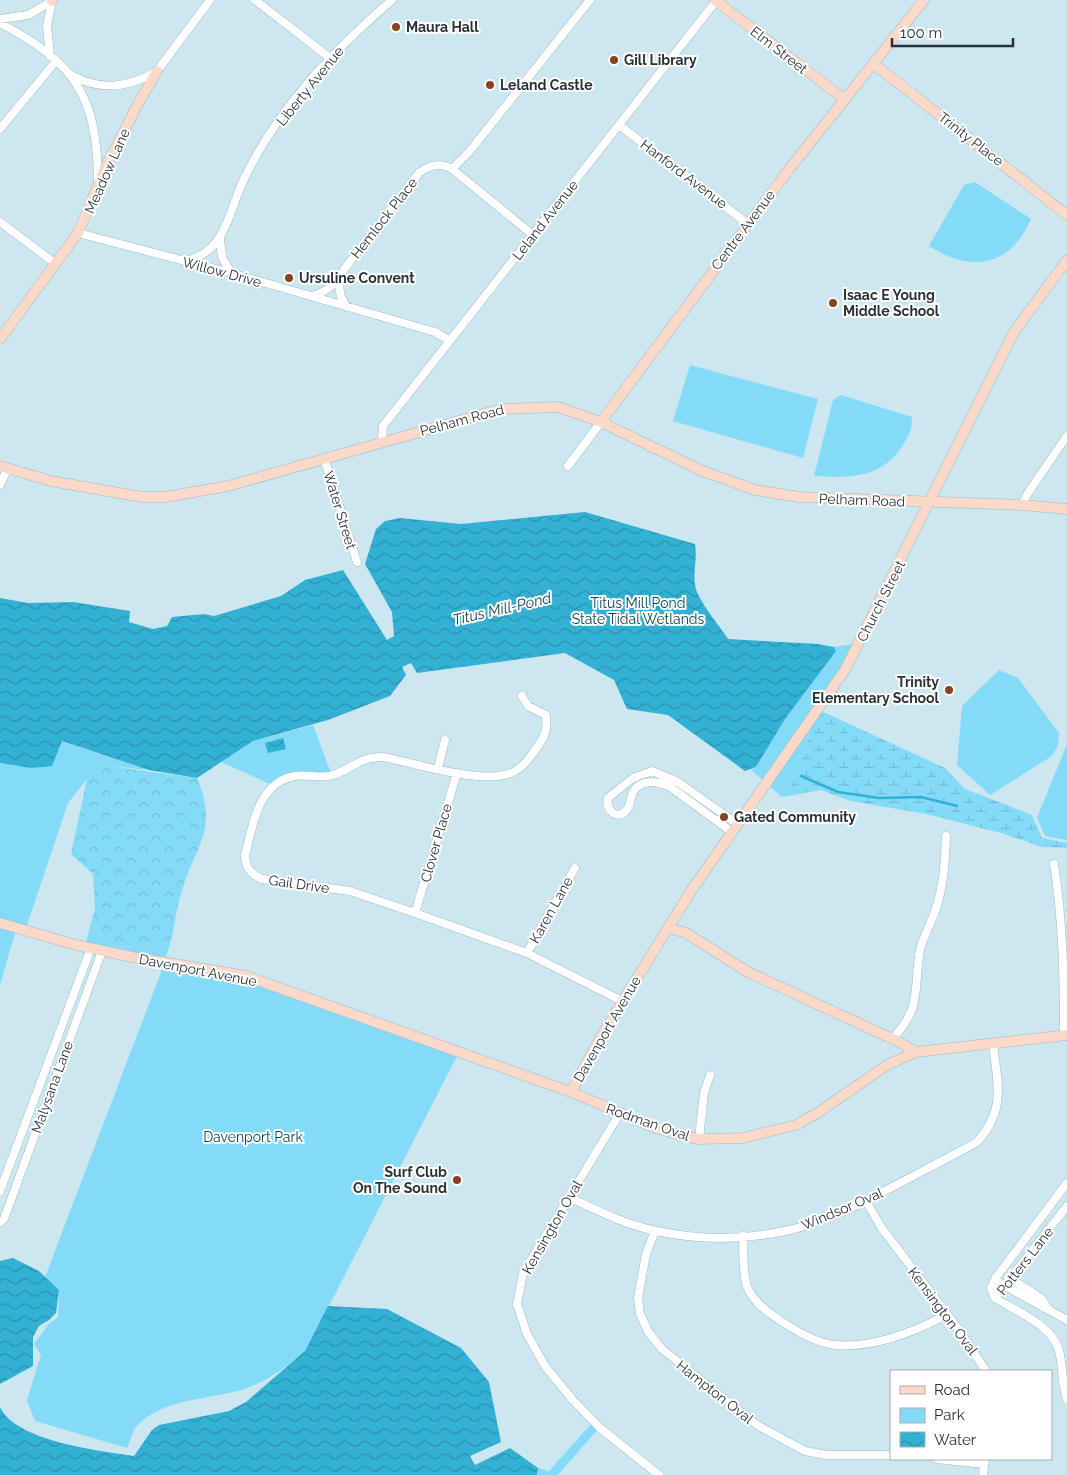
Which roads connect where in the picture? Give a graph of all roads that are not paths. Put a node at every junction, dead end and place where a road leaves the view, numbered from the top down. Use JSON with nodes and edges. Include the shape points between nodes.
{"nodes":[{"id":1,"x":52,"y":0,"type":"edge"},
{"id":2,"x":210,"y":0,"type":"edge"},
{"id":3,"x":255,"y":0,"type":"edge"},
{"id":4,"x":392,"y":0,"type":"edge"},
{"id":5,"x":590,"y":0,"type":"edge"},
{"id":6,"x":924,"y":0,"type":"edge"},
{"id":7,"x":715,"y":1,"type":"edge"},
{"id":8,"x":0,"y":19,"type":"edge"},
{"id":9,"x":0,"y":23,"type":"edge"},
{"id":10,"x":53,"y":58,"type":"junction"},
{"id":11,"x":330,"y":58,"type":"junction"},
{"id":12,"x":874,"y":64,"type":"junction"},
{"id":13,"x":157,"y":71,"type":"junction"},
{"id":14,"x":71,"y":75,"type":"junction"},
{"id":15,"x":844,"y":99,"type":"junction"},
{"id":16,"x":619,"y":125,"type":"junction"},
{"id":17,"x":0,"y":128,"type":"edge"},
{"id":18,"x":452,"y":169,"type":"junction"},
{"id":19,"x":98,"y":182,"type":"junction"},
{"id":20,"x":1067,"y":215,"type":"edge"},
{"id":21,"x":0,"y":222,"type":"edge"},
{"id":22,"x":748,"y":224,"type":"junction"},
{"id":23,"x":78,"y":233,"type":"junction"},
{"id":24,"x":533,"y":235,"type":"junction"},
{"id":25,"x":220,"y":239,"type":"junction"},
{"id":26,"x":1067,"y":260,"type":"edge"},
{"id":27,"x":183,"y":261,"type":"junction"},
{"id":28,"x":56,"y":264,"type":"junction"},
{"id":29,"x":231,"y":274,"type":"junction"},
{"id":30,"x":338,"y":280,"type":"junction"},
{"id":31,"x":312,"y":297,"type":"junction"},
{"id":32,"x":346,"y":306,"type":"junction"},
{"id":33,"x":0,"y":339,"type":"edge"},
{"id":34,"x":450,"y":341,"type":"junction"},
{"id":35,"x":601,"y":422,"type":"junction"},
{"id":36,"x":1067,"y":436,"type":"edge"},
{"id":37,"x":382,"y":441,"type":"junction"},
{"id":38,"x":324,"y":458,"type":"junction"},
{"id":39,"x":568,"y":466,"type":"dead end"},
{"id":40,"x":4,"y":468,"type":"edge"},
{"id":41,"x":0,"y":485,"type":"edge"},
{"id":42,"x":931,"y":502,"type":"junction"},
{"id":43,"x":1022,"y":505,"type":"junction"},
{"id":44,"x":1067,"y":510,"type":"edge"},
{"id":45,"x":356,"y":562,"type":"dead end"},
{"id":46,"x":522,"y":696,"type":"dead end"},
{"id":47,"x":445,"y":740,"type":"dead end"},
{"id":48,"x":438,"y":768,"type":"junction"},
{"id":49,"x":457,"y":773,"type":"junction"},
{"id":50,"x":734,"y":828,"type":"junction"},
{"id":51,"x":946,"y":836,"type":"dead end"},
{"id":52,"x":1054,"y":864,"type":"dead end"},
{"id":53,"x":575,"y":868,"type":"dead end"},
{"id":54,"x":415,"y":913,"type":"junction"},
{"id":55,"x":0,"y":923,"type":"edge"},
{"id":56,"x":669,"y":928,"type":"junction"},
{"id":57,"x":91,"y":948,"type":"junction"},
{"id":58,"x":102,"y":951,"type":"junction"},
{"id":59,"x":527,"y":953,"type":"junction"},
{"id":60,"x":622,"y":1001,"type":"junction"},
{"id":61,"x":1066,"y":1035,"type":"edge"},
{"id":62,"x":892,"y":1039,"type":"junction"},
{"id":63,"x":993,"y":1043,"type":"junction"},
{"id":64,"x":916,"y":1052,"type":"junction"},
{"id":65,"x":710,"y":1075,"type":"dead end"},
{"id":66,"x":571,"y":1092,"type":"junction"},
{"id":67,"x":620,"y":1113,"type":"junction"},
{"id":68,"x":699,"y":1139,"type":"junction"},
{"id":69,"x":1067,"y":1183,"type":"edge"},
{"id":70,"x":0,"y":1191,"type":"edge"},
{"id":71,"x":568,"y":1197,"type":"junction"},
{"id":72,"x":866,"y":1201,"type":"junction"},
{"id":73,"x":1067,"y":1206,"type":"edge"},
{"id":74,"x":0,"y":1222,"type":"edge"},
{"id":75,"x":655,"y":1231,"type":"junction"},
{"id":76,"x":744,"y":1236,"type":"junction"},
{"id":77,"x":1000,"y":1272,"type":"junction"},
{"id":78,"x":1011,"y":1278,"type":"junction"},
{"id":79,"x":995,"y":1279,"type":"junction"},
{"id":80,"x":1004,"y":1286,"type":"junction"},
{"id":81,"x":995,"y":1298,"type":"junction"},
{"id":82,"x":1047,"y":1307,"type":"junction"},
{"id":83,"x":946,"y":1315,"type":"junction"},
{"id":84,"x":1067,"y":1320,"type":"edge"},
{"id":85,"x":985,"y":1370,"type":"edge"},
{"id":86,"x":1067,"y":1400,"type":"edge"},
{"id":87,"x":890,"y":1455,"type":"edge"},
{"id":88,"x":953,"y":1460,"type":"edge"},
{"id":89,"x":985,"y":1462,"type":"edge"},
{"id":90,"x":659,"y":1475,"type":"edge"},
{"id":91,"x":983,"y":1475,"type":"edge"}],
"edges":[{"from":1,"to":8,"type":"street","via":[[28,14]]},
{"from":1,"to":10,"type":"street","via":[[47,26]]},
{"from":2,"to":13,"type":"street","name":"Meadow Lane"},
{"from":3,"to":11,"type":"street"},
{"from":4,"to":11,"type":"street","name":"Liberty Avenue"},
{"from":5,"to":18,"type":"street"},
{"from":6,"to":12,"type":"street","name":"Centre Avenue"},
{"from":7,"to":15,"type":"street","name":"Elm Street"},
{"from":7,"to":16,"type":"street","name":"Leland Avenue"},
{"from":9,"to":10,"type":"street","via":[[29,38]]},
{"from":10,"to":14,"type":"street"},
{"from":10,"to":17,"type":"street"},
{"from":11,"to":25,"type":"street","name":"Liberty Avenue","via":[[288,108],[261,150],[244,179]]},
{"from":12,"to":15,"type":"street","name":"Centre Avenue"},
{"from":12,"to":20,"type":"street","name":"Trinity Place"},
{"from":13,"to":14,"type":"street","via":[[134,84],[112,86],[87,84]]},
{"from":13,"to":19,"type":"street","name":"Meadow Lane"},
{"from":14,"to":19,"type":"street","via":[[85,100],[96,131]]},
{"from":15,"to":22,"type":"street","name":"Centre Avenue"},
{"from":16,"to":22,"type":"street","name":"Hanford Avenue"},
{"from":16,"to":24,"type":"street","name":"Leland Avenue"},
{"from":18,"to":24,"type":"street"},
{"from":18,"to":30,"type":"street","name":"Hemlock Place","via":[[438,164],[419,173]]},
{"from":19,"to":23,"type":"street","name":"Meadow Lane"},
{"from":21,"to":28,"type":"street"},
{"from":22,"to":35,"type":"street","name":"Centre Avenue"},
{"from":23,"to":27,"type":"street","name":"Willow Drive"},
{"from":23,"to":28,"type":"street","name":"Meadow Lane"},
{"from":24,"to":34,"type":"street","name":"Leland Avenue"},
{"from":25,"to":27,"type":"street","name":"Liberty Avenue","via":[[205,254]]},
{"from":25,"to":29,"type":"street","via":[[222,257]]},
{"from":26,"to":42,"type":"street","name":"Church Street","via":[[1014,332]]},
{"from":27,"to":29,"type":"street","name":"Willow Drive"},
{"from":28,"to":33,"type":"street","name":"Meadow Lane"},
{"from":29,"to":31,"type":"street","name":"Willow Drive"},
{"from":30,"to":31,"type":"street","name":"Hemlock Place","via":[[323,293]]},
{"from":30,"to":32,"type":"street"},
{"from":31,"to":32,"type":"street","name":"Willow Drive"},
{"from":32,"to":34,"type":"street","name":"Willow Drive","via":[[435,332]]},
{"from":34,"to":37,"type":"street","name":"Leland Avenue","via":[[383,426]]},
{"from":35,"to":37,"type":"street","name":"Pelham Road","via":[[558,407],[521,407],[483,413]]},
{"from":35,"to":39,"type":"street","name":"Centre Avenue"},
{"from":35,"to":42,"type":"street","name":"Pelham Road","via":[[700,470],[755,490],[799,497]]},
{"from":36,"to":43,"type":"street"},
{"from":37,"to":38,"type":"street","name":"Pelham Road"},
{"from":38,"to":40,"type":"street","name":"Pelham Road","via":[[228,486],[166,497],[52,481]]},
{"from":38,"to":45,"type":"street","name":"Water Street"},
{"from":40,"to":41,"type":"street"},
{"from":42,"to":43,"type":"street","name":"Pelham Road"},
{"from":42,"to":50,"type":"street","name":"Church Street","via":[[845,670]]},
{"from":43,"to":44,"type":"street","name":"Pelham Road"},
{"from":46,"to":49,"type":"street","name":"Gail Drive","via":[[528,706],[546,715],[548,729],[523,766],[496,777]]},
{"from":47,"to":48,"type":"street"},
{"from":48,"to":49,"type":"street","name":"Gail Drive"},
{"from":48,"to":54,"type":"street","name":"Gail Drive","via":[[371,757],[325,777],[292,776],[280,781],[264,795],[245,856],[248,870],[262,879],[350,891]]},
{"from":49,"to":54,"type":"street","name":"Clover Place"},
{"from":50,"to":50,"type":"street","via":[[678,782],[652,771],[633,778],[608,798],[609,809],[618,815],[629,807],[633,793],[640,785],[659,782]]},
{"from":50,"to":56,"type":"street","name":"Church Street"},
{"from":51,"to":62,"type":"street","via":[[940,896],[920,951],[916,999],[913,1009]]},
{"from":52,"to":61,"type":"street","via":[[1060,898]]},
{"from":53,"to":59,"type":"street","name":"Karen Lane"},
{"from":54,"to":59,"type":"street","name":"Gail Drive"},
{"from":55,"to":57,"type":"street","name":"Davenport Avenue"},
{"from":56,"to":60,"type":"street","name":"Davenport Avenue"},
{"from":56,"to":62,"type":"street","via":[[686,933],[748,972]]},
{"from":57,"to":58,"type":"street","name":"Davenport Avenue"},
{"from":57,"to":70,"type":"street","name":"Malysana Lane"},
{"from":58,"to":66,"type":"street","name":"Davenport Avenue","via":[[246,976]]},
{"from":58,"to":74,"type":"street","name":"Malysana Lane","via":[[4,1219]]},
{"from":59,"to":60,"type":"street","name":"Gail Drive"},
{"from":60,"to":66,"type":"street","name":"Davenport Avenue"},
{"from":61,"to":63,"type":"street"},
{"from":62,"to":64,"type":"street"},
{"from":63,"to":64,"type":"street"},
{"from":63,"to":72,"type":"street","name":"Windsor Oval","via":[[998,1105],[987,1131],[978,1142]]},
{"from":64,"to":68,"type":"street","name":"Rodman Oval","via":[[887,1065],[796,1125],[743,1138]]},
{"from":65,"to":68,"type":"street","via":[[704,1093]]},
{"from":66,"to":67,"type":"street","name":"Rodman Oval"},
{"from":67,"to":68,"type":"street","name":"Rodman Oval","via":[[656,1128]]},
{"from":67,"to":71,"type":"street","name":"Kensington Oval"},
{"from":69,"to":77,"type":"street","name":"Potters Lane"},
{"from":71,"to":75,"type":"street","name":"Windsor Oval"},
{"from":71,"to":90,"type":"street","name":"Kensington Oval","via":[[523,1273],[517,1304],[519,1316],[545,1366],[572,1399],[600,1428]]},
{"from":72,"to":76,"type":"street","name":"Windsor Oval","via":[[809,1225]]},
{"from":72,"to":83,"type":"street","name":"Kensington Oval","via":[[881,1227]]},
{"from":73,"to":78,"type":"street","name":"Potters Lane"},
{"from":75,"to":76,"type":"street","name":"Windsor Oval","via":[[710,1238]]},
{"from":75,"to":87,"type":"street","name":"Hampton Oval","via":[[646,1254],[638,1298],[640,1314],[662,1349],[757,1425],[805,1451],[826,1455]]},
{"from":76,"to":83,"type":"street","via":[[746,1285],[751,1296],[796,1331],[834,1345],[856,1345],[921,1328]]},
{"from":77,"to":78,"type":"street"},
{"from":77,"to":79,"type":"street","name":"Potters Lane"},
{"from":78,"to":80,"type":"street","name":"Potters Lane"},
{"from":78,"to":82,"type":"street","via":[[1041,1298]]},
{"from":79,"to":80,"type":"street"},
{"from":79,"to":81,"type":"street","name":"Potters Lane","via":[[991,1288]]},
{"from":80,"to":81,"type":"street","name":"Potters Lane"},
{"from":80,"to":82,"type":"street"},
{"from":81,"to":86,"type":"street","via":[[1054,1337]]},
{"from":82,"to":84,"type":"street"},
{"from":83,"to":85,"type":"street","name":"Kensington Oval"},
{"from":88,"to":89,"type":"street"},
{"from":89,"to":91,"type":"street"}]}
